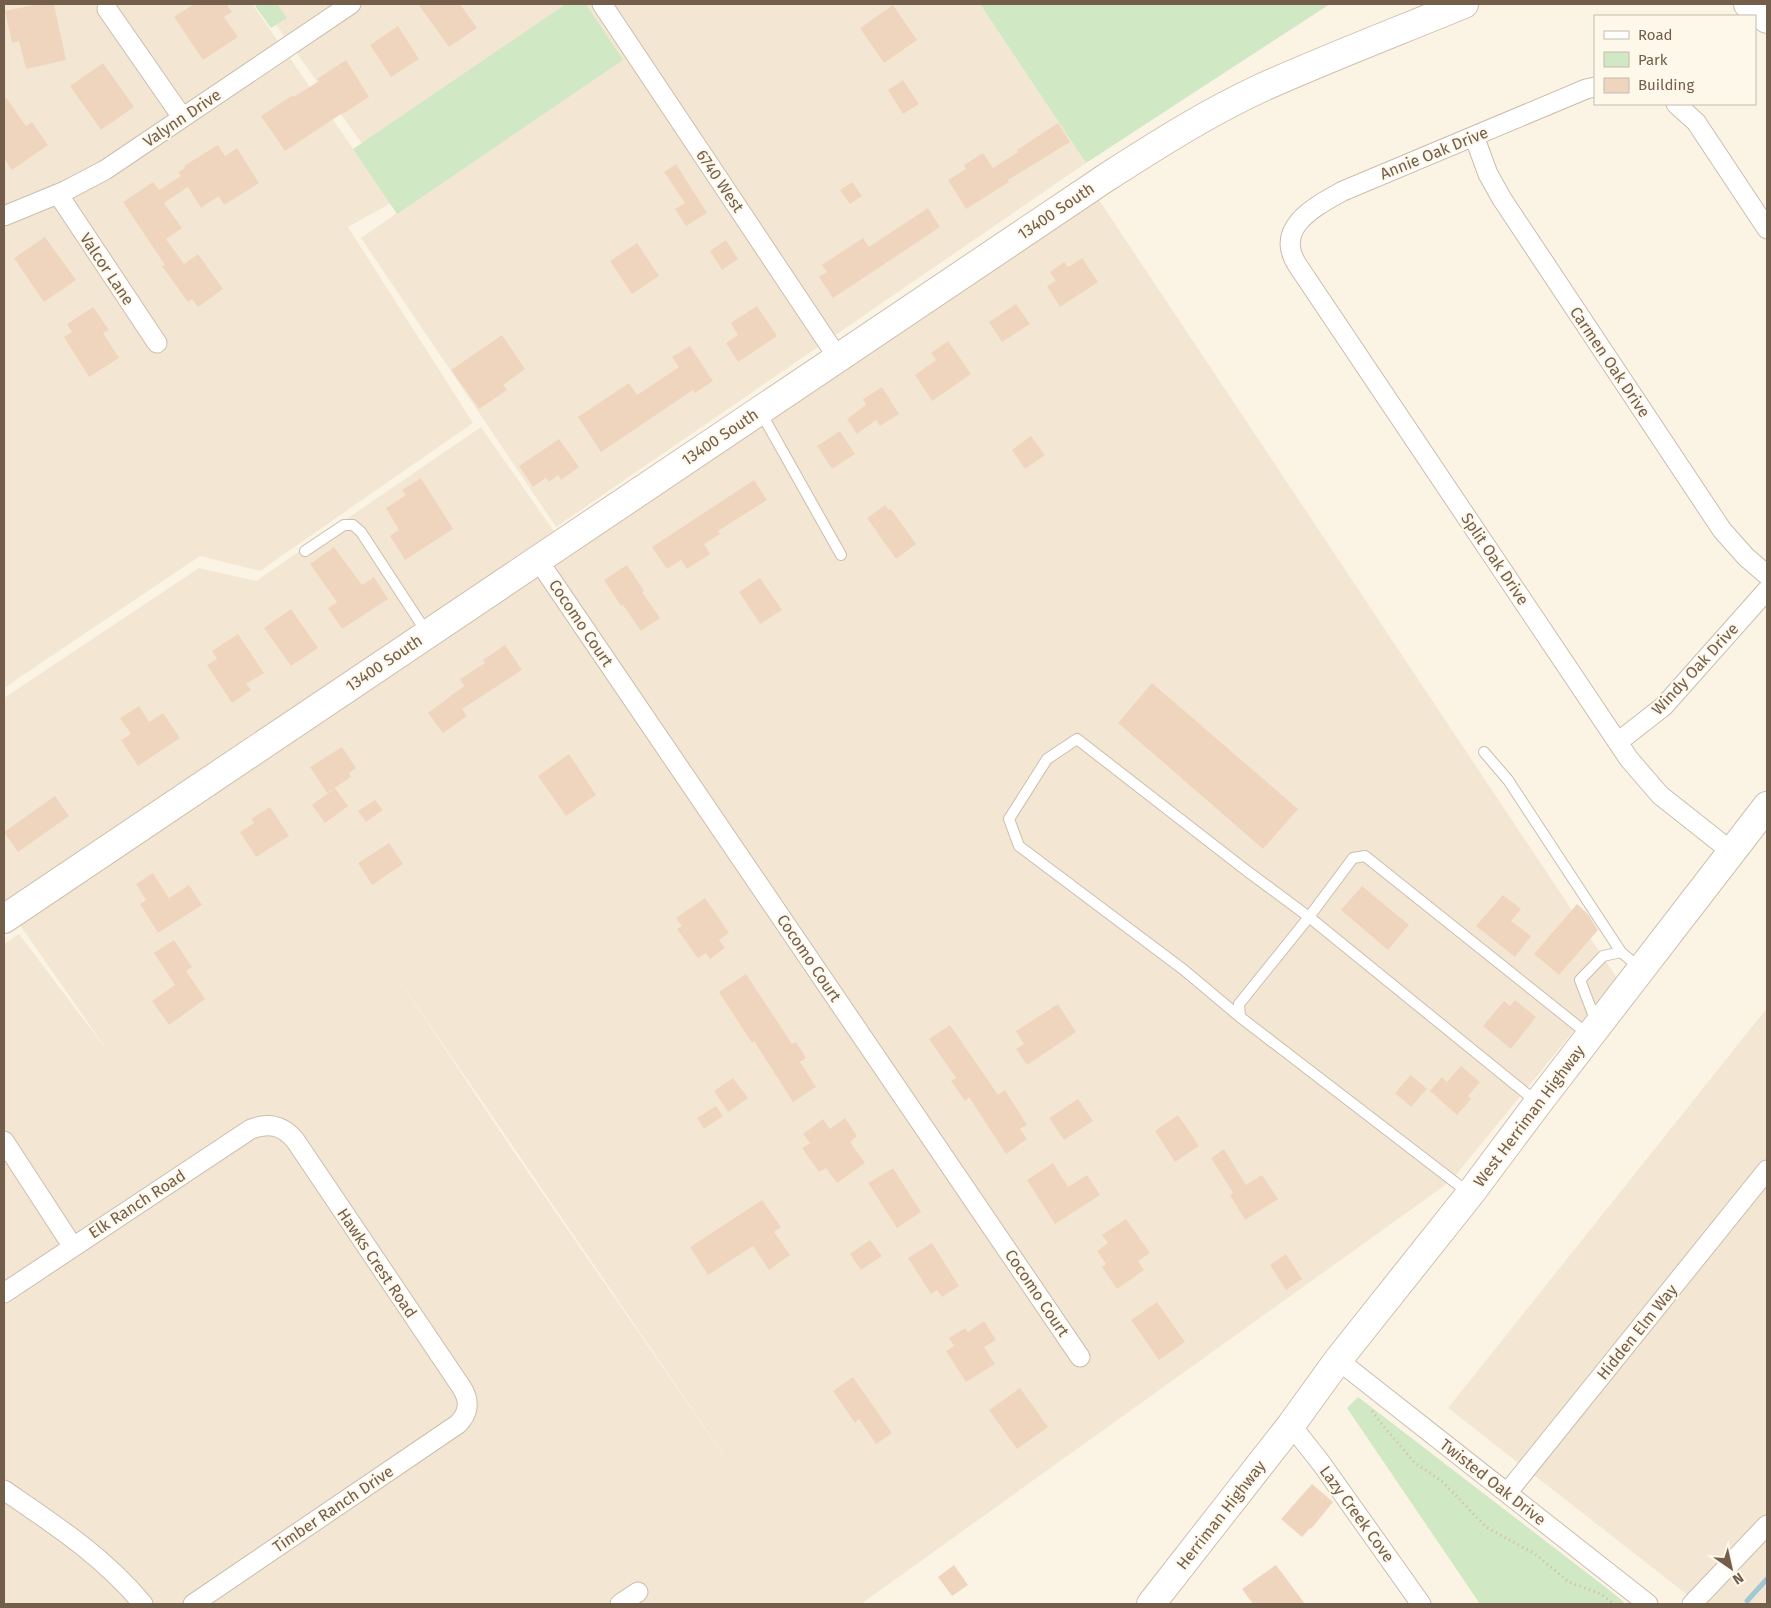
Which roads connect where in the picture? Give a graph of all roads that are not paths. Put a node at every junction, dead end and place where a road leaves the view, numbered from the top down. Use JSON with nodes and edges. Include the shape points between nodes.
{"nodes":[{"id":1,"x":350,"y":4,"type":"edge"},
{"id":2,"x":602,"y":4,"type":"edge"},
{"id":3,"x":1464,"y":4,"type":"edge"},
{"id":4,"x":1748,"y":4,"type":"edge"},
{"id":5,"x":107,"y":9,"type":"dead end"},
{"id":6,"x":1767,"y":19,"type":"edge"},
{"id":7,"x":1594,"y":88,"type":"edge"},
{"id":8,"x":1677,"y":105,"type":"edge"},
{"id":9,"x":182,"y":118,"type":"junction"},
{"id":10,"x":1474,"y":136,"type":"junction"},
{"id":11,"x":58,"y":194,"type":"junction"},
{"id":12,"x":4,"y":216,"type":"edge"},
{"id":13,"x":1767,"y":229,"type":"edge"},
{"id":14,"x":1290,"y":241,"type":"joint"},
{"id":15,"x":157,"y":343,"type":"dead end"},
{"id":16,"x":838,"y":358,"type":"junction"},
{"id":17,"x":760,"y":410,"type":"junction"},
{"id":18,"x":305,"y":551,"type":"dead end"},
{"id":19,"x":841,"y":554,"type":"dead end"},
{"id":20,"x":538,"y":560,"type":"junction"},
{"id":21,"x":1767,"y":575,"type":"edge"},
{"id":22,"x":1767,"y":590,"type":"edge"},
{"id":23,"x":428,"y":634,"type":"junction"},
{"id":24,"x":1618,"y":742,"type":"junction"},
{"id":25,"x":1484,"y":752,"type":"dead end"},
{"id":26,"x":1767,"y":806,"type":"edge"},
{"id":27,"x":1732,"y":852,"type":"junction"},
{"id":28,"x":1309,"y":917,"type":"junction"},
{"id":29,"x":4,"y":919,"type":"edge"},
{"id":30,"x":1631,"y":961,"type":"junction"},
{"id":31,"x":1240,"y":1017,"type":"junction"},
{"id":32,"x":1595,"y":1029,"type":"junction"},
{"id":33,"x":1538,"y":1103,"type":"junction"},
{"id":34,"x":274,"y":1126,"type":"joint"},
{"id":35,"x":4,"y":1141,"type":"edge"},
{"id":36,"x":1767,"y":1170,"type":"edge"},
{"id":37,"x":1470,"y":1194,"type":"junction"},
{"id":38,"x":73,"y":1247,"type":"junction"},
{"id":39,"x":4,"y":1293,"type":"edge"},
{"id":40,"x":1080,"y":1357,"type":"dead end"},
{"id":41,"x":1338,"y":1360,"type":"junction"},
{"id":42,"x":467,"y":1408,"type":"joint"},
{"id":43,"x":1290,"y":1425,"type":"junction"},
{"id":44,"x":4,"y":1490,"type":"edge"},
{"id":45,"x":1507,"y":1493,"type":"junction"},
{"id":46,"x":1767,"y":1525,"type":"edge"},
{"id":47,"x":638,"y":1592,"type":"dead end"},
{"id":48,"x":143,"y":1604,"type":"edge"},
{"id":49,"x":193,"y":1604,"type":"edge"},
{"id":50,"x":620,"y":1604,"type":"edge"},
{"id":51,"x":1151,"y":1604,"type":"edge"},
{"id":52,"x":1421,"y":1604,"type":"edge"},
{"id":53,"x":1648,"y":1604,"type":"edge"},
{"id":54,"x":1692,"y":1604,"type":"edge"}],
"edges":[{"from":1,"to":9,"type":"street","name":"Valynn Drive"},
{"from":2,"to":16,"type":"street","name":"6740 West"},
{"from":3,"to":16,"type":"street","name":"13400 South","via":[[1262,88],[1181,130]]},
{"from":4,"to":6,"type":"street"},
{"from":5,"to":9,"type":"street"},
{"from":7,"to":10,"type":"street","name":"Annie Oak Drive"},
{"from":8,"to":13,"type":"street","via":[[1696,122]]},
{"from":9,"to":11,"type":"street","name":"Valynn Drive","via":[[106,170]]},
{"from":10,"to":14,"type":"street","name":"Annie Oak Drive","via":[[1328,199],[1300,220]]},
{"from":10,"to":21,"type":"street","name":"Carmen Oak Drive","via":[[1488,174],[1502,199],[1722,530]]},
{"from":11,"to":12,"type":"street","name":"Valynn Drive"},
{"from":11,"to":15,"type":"street","name":"Valcor Lane"},
{"from":14,"to":24,"type":"street","name":"Split Oak Drive","via":[[1290,250],[1298,266]]},
{"from":16,"to":17,"type":"street","name":"13400 South"},
{"from":17,"to":19,"type":"lane"},
{"from":17,"to":20,"type":"street","name":"13400 South"},
{"from":18,"to":23,"type":"lane","via":[[344,524],[353,525],[361,532]]},
{"from":20,"to":23,"type":"street","name":"13400 South"},
{"from":20,"to":40,"type":"street","name":"Cocomo Court"},
{"from":22,"to":24,"type":"street","name":"Windy Oak Drive","via":[[1664,706]]},
{"from":23,"to":29,"type":"street","name":"13400 South"},
{"from":24,"to":27,"type":"street","name":"Split Oak Drive","via":[[1660,795]]},
{"from":25,"to":30,"type":"lane","via":[[1508,780]]},
{"from":26,"to":27,"type":"street","name":"West Herriman Highway"},
{"from":27,"to":30,"type":"street","name":"West Herriman Highway"},
{"from":28,"to":31,"type":"lane","via":[[1239,1004]]},
{"from":28,"to":31,"type":"lane","via":[[1076,739],[1046,759],[1009,819],[1019,846],[1184,970]]},
{"from":28,"to":32,"type":"lane","via":[[1353,858],[1365,856]]},
{"from":28,"to":33,"type":"lane"},
{"from":30,"to":32,"type":"street","name":"West Herriman Highway"},
{"from":30,"to":32,"type":"lane","via":[[1602,956],[1580,980]]},
{"from":31,"to":37,"type":"lane"},
{"from":32,"to":33,"type":"street","name":"West Herriman Highway"},
{"from":33,"to":37,"type":"street","name":"West Herriman Highway"},
{"from":34,"to":38,"type":"street","name":"Elk Ranch Road","via":[[252,1129]]},
{"from":34,"to":42,"type":"street","name":"Hawks Crest Road","via":[[294,1140],[462,1388],[468,1401]]},
{"from":35,"to":38,"type":"street"},
{"from":36,"to":45,"type":"street","name":"Hidden Elm Way"},
{"from":37,"to":41,"type":"street","name":"West Herriman Highway"},
{"from":38,"to":39,"type":"street","name":"Elk Ranch Road"},
{"from":41,"to":43,"type":"street","name":"West Herriman Highway"},
{"from":41,"to":45,"type":"street","name":"Twisted Oak Drive"},
{"from":42,"to":49,"type":"street","name":"Timber Ranch Drive","via":[[458,1424]]},
{"from":43,"to":51,"type":"street","name":"Herriman Highway"},
{"from":43,"to":52,"type":"street","name":"Lazy Creek Cove","via":[[1321,1463]]},
{"from":44,"to":48,"type":"street","via":[[97,1556]]},
{"from":45,"to":53,"type":"street","name":"Twisted Oak Drive"},
{"from":46,"to":54,"type":"street"},
{"from":47,"to":50,"type":"street"}]}
